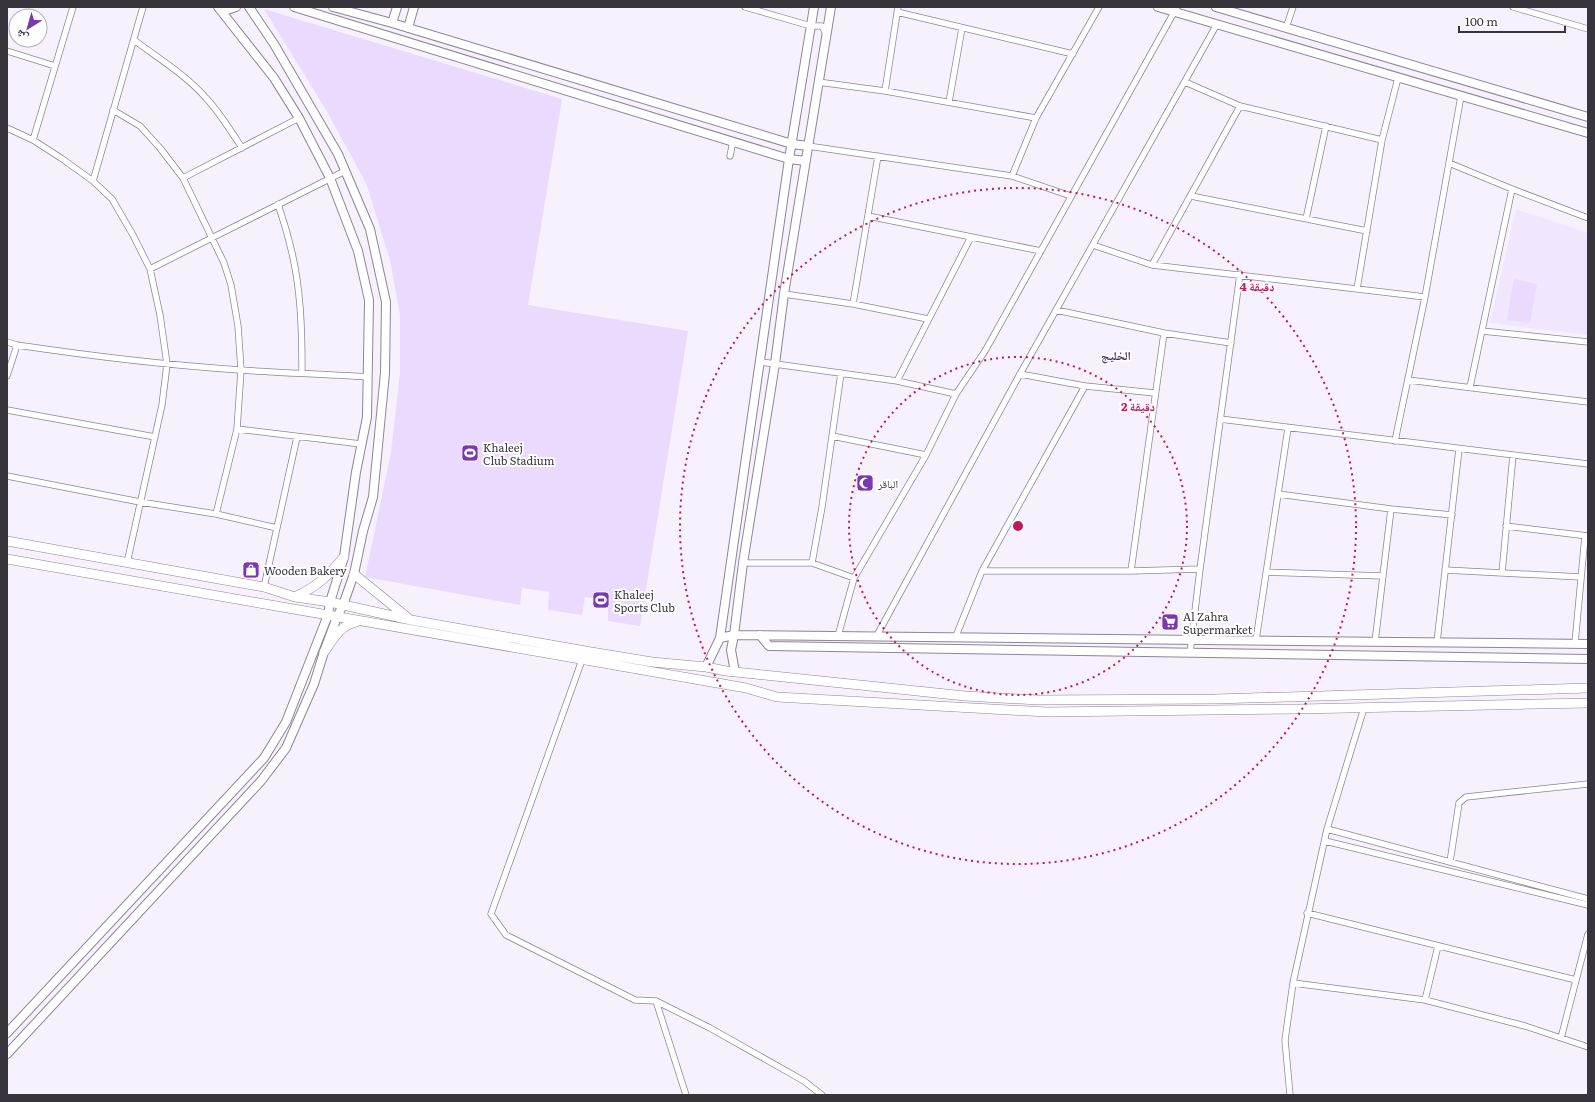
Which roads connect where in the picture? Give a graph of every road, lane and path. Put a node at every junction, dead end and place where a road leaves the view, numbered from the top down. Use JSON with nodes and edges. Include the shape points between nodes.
{"nodes":[{"id":1,"x":73,"y":7,"type":"edge"},
{"id":2,"x":143,"y":7,"type":"edge"},
{"id":3,"x":218,"y":7,"type":"edge"},
{"id":4,"x":236,"y":7,"type":"edge"},
{"id":5,"x":249,"y":7,"type":"edge"},
{"id":6,"x":294,"y":7,"type":"edge"},
{"id":7,"x":333,"y":7,"type":"edge"},
{"id":8,"x":397,"y":7,"type":"edge"},
{"id":9,"x":414,"y":7,"type":"edge"},
{"id":10,"x":745,"y":7,"type":"edge"},
{"id":11,"x":814,"y":7,"type":"edge"},
{"id":12,"x":831,"y":7,"type":"edge"},
{"id":13,"x":1100,"y":7,"type":"edge"},
{"id":14,"x":1158,"y":7,"type":"edge"},
{"id":15,"x":1216,"y":7,"type":"edge"},
{"id":16,"x":1293,"y":7,"type":"edge"},
{"id":17,"x":1513,"y":7,"type":"edge"},
{"id":18,"x":1175,"y":9,"type":"edge"},
{"id":19,"x":898,"y":10,"type":"edge"},
{"id":20,"x":392,"y":23,"type":"junction"},
{"id":21,"x":1217,"y":24,"type":"junction"},
{"id":22,"x":811,"y":26,"type":"junction"},
{"id":23,"x":408,"y":28,"type":"junction"},
{"id":24,"x":962,"y":28,"type":"junction"},
{"id":25,"x":1286,"y":28,"type":"junction"},
{"id":26,"x":1588,"y":29,"type":"edge"},
{"id":27,"x":826,"y":34,"type":"junction"},
{"id":28,"x":134,"y":40,"type":"junction"},
{"id":29,"x":7,"y":51,"type":"edge"},
{"id":30,"x":1072,"y":54,"type":"junction"},
{"id":31,"x":55,"y":66,"type":"junction"},
{"id":32,"x":1398,"y":78,"type":"junction"},
{"id":33,"x":818,"y":82,"type":"junction"},
{"id":34,"x":1185,"y":82,"type":"junction"},
{"id":35,"x":885,"y":91,"type":"junction"},
{"id":36,"x":1461,"y":96,"type":"junction"},
{"id":37,"x":949,"y":102,"type":"junction"},
{"id":38,"x":1240,"y":106,"type":"junction"},
{"id":39,"x":113,"y":110,"type":"junction"},
{"id":40,"x":1588,"y":116,"type":"edge"},
{"id":41,"x":299,"y":118,"type":"junction"},
{"id":42,"x":1036,"y":118,"type":"junction"},
{"id":43,"x":1326,"y":126,"type":"junction"},
{"id":44,"x":7,"y":128,"type":"edge"},
{"id":45,"x":1588,"y":133,"type":"edge"},
{"id":46,"x":33,"y":140,"type":"junction"},
{"id":47,"x":1382,"y":140,"type":"junction"},
{"id":48,"x":733,"y":141,"type":"junction"},
{"id":49,"x":792,"y":144,"type":"junction"},
{"id":50,"x":808,"y":146,"type":"junction"},
{"id":51,"x":242,"y":148,"type":"junction"},
{"id":52,"x":730,"y":156,"type":"dead end"},
{"id":53,"x":878,"y":156,"type":"junction"},
{"id":54,"x":789,"y":159,"type":"junction"},
{"id":55,"x":806,"y":161,"type":"junction"},
{"id":56,"x":1449,"y":163,"type":"junction"},
{"id":57,"x":345,"y":171,"type":"junction"},
{"id":58,"x":1012,"y":176,"type":"junction"},
{"id":59,"x":184,"y":178,"type":"junction"},
{"id":60,"x":330,"y":178,"type":"junction"},
{"id":61,"x":93,"y":181,"type":"junction"},
{"id":62,"x":1512,"y":190,"type":"junction"},
{"id":63,"x":1071,"y":196,"type":"junction"},
{"id":64,"x":1190,"y":196,"type":"junction"},
{"id":65,"x":278,"y":204,"type":"junction"},
{"id":66,"x":868,"y":216,"type":"junction"},
{"id":67,"x":1588,"y":218,"type":"edge"},
{"id":68,"x":1306,"y":219,"type":"junction"},
{"id":69,"x":1367,"y":231,"type":"junction"},
{"id":70,"x":971,"y":237,"type":"junction"},
{"id":71,"x":212,"y":238,"type":"junction"},
{"id":72,"x":1093,"y":245,"type":"junction"},
{"id":73,"x":1041,"y":251,"type":"junction"},
{"id":74,"x":1152,"y":265,"type":"junction"},
{"id":75,"x":150,"y":269,"type":"junction"},
{"id":76,"x":1240,"y":274,"type":"junction"},
{"id":77,"x":1357,"y":289,"type":"junction"},
{"id":78,"x":784,"y":294,"type":"junction"},
{"id":79,"x":1425,"y":298,"type":"junction"},
{"id":80,"x":853,"y":304,"type":"junction"},
{"id":81,"x":1056,"y":310,"type":"junction"},
{"id":82,"x":928,"y":319,"type":"junction"},
{"id":83,"x":1482,"y":331,"type":"junction"},
{"id":84,"x":1164,"y":333,"type":"junction"},
{"id":85,"x":7,"y":342,"type":"edge"},
{"id":86,"x":1588,"y":342,"type":"edge"},
{"id":87,"x":1231,"y":343,"type":"junction"},
{"id":88,"x":17,"y":346,"type":"junction"},
{"id":89,"x":761,"y":362,"type":"junction"},
{"id":90,"x":167,"y":364,"type":"junction"},
{"id":91,"x":775,"y":364,"type":"junction"},
{"id":92,"x":241,"y":370,"type":"junction"},
{"id":93,"x":302,"y":372,"type":"junction"},
{"id":94,"x":841,"y":373,"type":"junction"},
{"id":95,"x":1020,"y":374,"type":"junction"},
{"id":96,"x":7,"y":376,"type":"edge"},
{"id":97,"x":368,"y":377,"type":"junction"},
{"id":98,"x":1408,"y":380,"type":"junction"},
{"id":99,"x":897,"y":381,"type":"junction"},
{"id":100,"x":1085,"y":386,"type":"junction"},
{"id":101,"x":1470,"y":387,"type":"junction"},
{"id":102,"x":1155,"y":393,"type":"junction"},
{"id":103,"x":956,"y":394,"type":"junction"},
{"id":104,"x":1588,"y":402,"type":"edge"},
{"id":105,"x":7,"y":410,"type":"edge"},
{"id":106,"x":1220,"y":419,"type":"junction"},
{"id":107,"x":1288,"y":428,"type":"junction"},
{"id":108,"x":237,"y":429,"type":"junction"},
{"id":109,"x":832,"y":436,"type":"junction"},
{"id":110,"x":155,"y":437,"type":"junction"},
{"id":111,"x":297,"y":437,"type":"junction"},
{"id":112,"x":1395,"y":441,"type":"junction"},
{"id":113,"x":361,"y":444,"type":"junction"},
{"id":114,"x":1459,"y":449,"type":"junction"},
{"id":115,"x":926,"y":455,"type":"junction"},
{"id":116,"x":1513,"y":456,"type":"junction"},
{"id":117,"x":1588,"y":464,"type":"edge"},
{"id":118,"x":7,"y":476,"type":"edge"},
{"id":119,"x":1278,"y":494,"type":"junction"},
{"id":120,"x":140,"y":502,"type":"junction"},
{"id":121,"x":1391,"y":509,"type":"junction"},
{"id":122,"x":216,"y":514,"type":"junction"},
{"id":123,"x":1452,"y":515,"type":"junction"},
{"id":124,"x":1506,"y":526,"type":"junction"},
{"id":125,"x":277,"y":528,"type":"junction"},
{"id":126,"x":1586,"y":536,"type":"edge"},
{"id":127,"x":7,"y":541,"type":"edge"},
{"id":128,"x":344,"y":557,"type":"junction"},
{"id":129,"x":7,"y":559,"type":"edge"},
{"id":130,"x":127,"y":562,"type":"junction"},
{"id":131,"x":812,"y":563,"type":"junction"},
{"id":132,"x":743,"y":564,"type":"junction"},
{"id":133,"x":1200,"y":569,"type":"junction"},
{"id":134,"x":1445,"y":570,"type":"junction"},
{"id":135,"x":982,"y":571,"type":"junction"},
{"id":136,"x":1131,"y":571,"type":"junction"},
{"id":137,"x":1266,"y":572,"type":"junction"},
{"id":138,"x":1502,"y":573,"type":"junction"},
{"id":139,"x":354,"y":574,"type":"junction"},
{"id":140,"x":1383,"y":576,"type":"junction"},
{"id":141,"x":1581,"y":577,"type":"junction"},
{"id":142,"x":854,"y":578,"type":"junction"},
{"id":143,"x":264,"y":587,"type":"junction"},
{"id":144,"x":295,"y":596,"type":"junction"},
{"id":145,"x":330,"y":602,"type":"junction"},
{"id":146,"x":344,"y":605,"type":"junction"},
{"id":147,"x":332,"y":616,"type":"junction"},
{"id":148,"x":411,"y":620,"type":"junction"},
{"id":149,"x":360,"y":621,"type":"junction"},
{"id":150,"x":734,"y":635,"type":"junction"},
{"id":151,"x":760,"y":635,"type":"junction"},
{"id":152,"x":838,"y":636,"type":"junction"},
{"id":153,"x":956,"y":636,"type":"junction"},
{"id":154,"x":876,"y":637,"type":"junction"},
{"id":155,"x":720,"y":638,"type":"junction"},
{"id":156,"x":1191,"y":640,"type":"junction"},
{"id":157,"x":1256,"y":640,"type":"junction"},
{"id":158,"x":1375,"y":642,"type":"junction"},
{"id":159,"x":1437,"y":642,"type":"junction"},
{"id":160,"x":1575,"y":644,"type":"junction"},
{"id":161,"x":1588,"y":644,"type":"edge"},
{"id":162,"x":324,"y":652,"type":"junction"},
{"id":163,"x":1190,"y":653,"type":"junction"},
{"id":164,"x":1588,"y":659,"type":"edge"},
{"id":165,"x":582,"y":660,"type":"junction"},
{"id":166,"x":706,"y":667,"type":"junction"},
{"id":167,"x":734,"y":672,"type":"junction"},
{"id":168,"x":1588,"y":688,"type":"edge"},
{"id":169,"x":1588,"y":703,"type":"edge"},
{"id":170,"x":1364,"y":708,"type":"junction"},
{"id":171,"x":1588,"y":784,"type":"edge"},
{"id":172,"x":1327,"y":830,"type":"junction"},
{"id":173,"x":1325,"y":841,"type":"junction"},
{"id":174,"x":1450,"y":862,"type":"junction"},
{"id":175,"x":1588,"y":899,"type":"edge"},
{"id":176,"x":1588,"y":905,"type":"edge"},
{"id":177,"x":1308,"y":914,"type":"junction"},
{"id":178,"x":1588,"y":934,"type":"edge"},
{"id":179,"x":1438,"y":946,"type":"junction"},
{"id":180,"x":1576,"y":980,"type":"junction"},
{"id":181,"x":1293,"y":983,"type":"junction"},
{"id":182,"x":1425,"y":1000,"type":"junction"},
{"id":183,"x":656,"y":1001,"type":"junction"},
{"id":184,"x":7,"y":1033,"type":"edge"},
{"id":185,"x":1561,"y":1038,"type":"junction"},
{"id":186,"x":1588,"y":1047,"type":"edge"},
{"id":187,"x":7,"y":1054,"type":"edge"},
{"id":188,"x":686,"y":1095,"type":"edge"},
{"id":189,"x":822,"y":1095,"type":"edge"},
{"id":190,"x":1290,"y":1095,"type":"edge"}],
"edges":[{"from":1,"to":31,"type":"street"},
{"from":2,"to":28,"type":"street"},
{"from":3,"to":4,"type":"street","via":[[227,10]]},
{"from":3,"to":41,"type":"street","via":[[274,78]]},
{"from":5,"to":57,"type":"street","via":[[282,57],[338,154]]},
{"from":6,"to":48,"type":"street"},
{"from":7,"to":20,"type":"street"},
{"from":8,"to":20,"type":"street"},
{"from":9,"to":23,"type":"street"},
{"from":10,"to":22,"type":"street"},
{"from":11,"to":22,"type":"street"},
{"from":12,"to":27,"type":"street"},
{"from":13,"to":30,"type":"street"},
{"from":14,"to":18,"type":"street"},
{"from":15,"to":25,"type":"street"},
{"from":16,"to":25,"type":"street"},
{"from":17,"to":26,"type":"street"},
{"from":18,"to":21,"type":"street"},
{"from":18,"to":63,"type":"street"},
{"from":19,"to":24,"type":"street"},
{"from":19,"to":35,"type":"street"},
{"from":20,"to":23,"type":"street"},
{"from":21,"to":32,"type":"street"},
{"from":21,"to":34,"type":"street"},
{"from":22,"to":27,"type":"street","via":[[822,26]]},
{"from":22,"to":49,"type":"street"},
{"from":23,"to":49,"type":"street"},
{"from":24,"to":30,"type":"street"},
{"from":24,"to":37,"type":"street"},
{"from":25,"to":40,"type":"street"},
{"from":27,"to":33,"type":"street"},
{"from":28,"to":39,"type":"street"},
{"from":28,"to":51,"type":"street","via":[[183,76],[205,97]]},
{"from":29,"to":31,"type":"street"},
{"from":30,"to":42,"type":"street"},
{"from":31,"to":46,"type":"street"},
{"from":32,"to":36,"type":"street"},
{"from":32,"to":47,"type":"street"},
{"from":33,"to":35,"type":"street"},
{"from":33,"to":50,"type":"street"},
{"from":34,"to":38,"type":"street"},
{"from":34,"to":72,"type":"street"},
{"from":35,"to":37,"type":"street"},
{"from":36,"to":45,"type":"street"},
{"from":36,"to":56,"type":"street"},
{"from":37,"to":42,"type":"street"},
{"from":38,"to":43,"type":"street"},
{"from":38,"to":64,"type":"street"},
{"from":39,"to":59,"type":"street","via":[[140,126]]},
{"from":39,"to":61,"type":"street"},
{"from":41,"to":51,"type":"street"},
{"from":41,"to":60,"type":"street"},
{"from":42,"to":58,"type":"street"},
{"from":43,"to":47,"type":"street"},
{"from":43,"to":68,"type":"street"},
{"from":44,"to":46,"type":"street"},
{"from":46,"to":61,"type":"street"},
{"from":47,"to":69,"type":"street"},
{"from":48,"to":52,"type":"street"},
{"from":48,"to":54,"type":"street"},
{"from":49,"to":50,"type":"street"},
{"from":49,"to":54,"type":"street"},
{"from":50,"to":53,"type":"street"},
{"from":50,"to":55,"type":"street"},
{"from":51,"to":59,"type":"street"},
{"from":53,"to":58,"type":"street"},
{"from":53,"to":66,"type":"street"},
{"from":54,"to":55,"type":"street"},
{"from":54,"to":89,"type":"street"},
{"from":55,"to":78,"type":"street"},
{"from":56,"to":62,"type":"street"},
{"from":56,"to":79,"type":"street"},
{"from":57,"to":60,"type":"street"},
{"from":57,"to":139,"type":"street","via":[[370,229],[386,302],[385,372],[373,497]]},
{"from":58,"to":63,"type":"street"},
{"from":59,"to":71,"type":"street"},
{"from":60,"to":65,"type":"street"},
{"from":60,"to":97,"type":"street","via":[[358,251],[369,300]]},
{"from":61,"to":75,"type":"street","via":[[112,199]]},
{"from":62,"to":67,"type":"street"},
{"from":62,"to":83,"type":"street"},
{"from":63,"to":73,"type":"street"},
{"from":64,"to":68,"type":"street"},
{"from":64,"to":74,"type":"street"},
{"from":65,"to":71,"type":"street"},
{"from":65,"to":93,"type":"street","via":[[291,246],[295,270],[302,330]]},
{"from":66,"to":70,"type":"street"},
{"from":66,"to":80,"type":"street"},
{"from":68,"to":69,"type":"street"},
{"from":69,"to":77,"type":"street"},
{"from":70,"to":73,"type":"street"},
{"from":70,"to":82,"type":"street"},
{"from":71,"to":75,"type":"street"},
{"from":71,"to":92,"type":"street","via":[[224,262],[231,285],[238,326]]},
{"from":72,"to":74,"type":"street"},
{"from":72,"to":81,"type":"street"},
{"from":73,"to":103,"type":"street","via":[[984,351]]},
{"from":74,"to":76,"type":"street"},
{"from":75,"to":90,"type":"street"},
{"from":76,"to":77,"type":"street"},
{"from":76,"to":87,"type":"street"},
{"from":77,"to":79,"type":"street"},
{"from":78,"to":80,"type":"street"},
{"from":78,"to":91,"type":"street"},
{"from":79,"to":98,"type":"street"},
{"from":80,"to":82,"type":"street"},
{"from":81,"to":84,"type":"street"},
{"from":81,"to":95,"type":"street"},
{"from":82,"to":99,"type":"street"},
{"from":83,"to":86,"type":"street"},
{"from":83,"to":101,"type":"street"},
{"from":84,"to":87,"type":"street"},
{"from":84,"to":102,"type":"street"},
{"from":85,"to":88,"type":"street"},
{"from":87,"to":106,"type":"street"},
{"from":88,"to":90,"type":"street"},
{"from":88,"to":96,"type":"street"},
{"from":89,"to":91,"type":"street"},
{"from":89,"to":155,"type":"street"},
{"from":90,"to":92,"type":"street"},
{"from":90,"to":110,"type":"street"},
{"from":91,"to":94,"type":"street"},
{"from":91,"to":132,"type":"street"},
{"from":92,"to":93,"type":"street"},
{"from":92,"to":108,"type":"street"},
{"from":93,"to":97,"type":"street"},
{"from":94,"to":99,"type":"street"},
{"from":94,"to":109,"type":"street"},
{"from":95,"to":100,"type":"street"},
{"from":95,"to":154,"type":"street"},
{"from":97,"to":113,"type":"street","via":[[367,417]]},
{"from":98,"to":101,"type":"street"},
{"from":98,"to":112,"type":"street"},
{"from":99,"to":103,"type":"street"},
{"from":100,"to":102,"type":"street"},
{"from":100,"to":135,"type":"street"},
{"from":101,"to":104,"type":"street"},
{"from":102,"to":136,"type":"street"},
{"from":103,"to":115,"type":"street"},
{"from":105,"to":110,"type":"street"},
{"from":106,"to":107,"type":"street"},
{"from":106,"to":133,"type":"street"},
{"from":107,"to":112,"type":"street"},
{"from":107,"to":119,"type":"street"},
{"from":108,"to":111,"type":"street"},
{"from":108,"to":122,"type":"street"},
{"from":109,"to":115,"type":"street"},
{"from":109,"to":131,"type":"street"},
{"from":110,"to":120,"type":"street"},
{"from":111,"to":113,"type":"street"},
{"from":111,"to":125,"type":"street"},
{"from":112,"to":114,"type":"street"},
{"from":113,"to":128,"type":"street"},
{"from":114,"to":116,"type":"street"},
{"from":114,"to":123,"type":"street"},
{"from":115,"to":142,"type":"street"},
{"from":116,"to":117,"type":"street"},
{"from":116,"to":124,"type":"street"},
{"from":118,"to":120,"type":"street"},
{"from":119,"to":121,"type":"street"},
{"from":119,"to":137,"type":"street"},
{"from":120,"to":122,"type":"street"},
{"from":120,"to":130,"type":"street"},
{"from":121,"to":123,"type":"street"},
{"from":121,"to":140,"type":"street"},
{"from":122,"to":125,"type":"street"},
{"from":123,"to":134,"type":"street"},
{"from":124,"to":126,"type":"street"},
{"from":124,"to":138,"type":"street"},
{"from":125,"to":143,"type":"street"},
{"from":126,"to":141,"type":"street"},
{"from":127,"to":130,"type":"main road"},
{"from":128,"to":144,"type":"main road","via":[[314,588]]},
{"from":128,"to":145,"type":"street"},
{"from":129,"to":147,"type":"main road"},
{"from":130,"to":143,"type":"main road"},
{"from":131,"to":132,"type":"street"},
{"from":131,"to":142,"type":"street"},
{"from":132,"to":150,"type":"street"},
{"from":133,"to":136,"type":"street"},
{"from":133,"to":156,"type":"street"},
{"from":134,"to":138,"type":"street"},
{"from":134,"to":159,"type":"street"},
{"from":135,"to":136,"type":"street"},
{"from":135,"to":153,"type":"street"},
{"from":137,"to":140,"type":"street"},
{"from":137,"to":157,"type":"street"},
{"from":138,"to":141,"type":"street"},
{"from":139,"to":146,"type":"street"},
{"from":139,"to":148,"type":"main road"},
{"from":140,"to":158,"type":"street"},
{"from":141,"to":160,"type":"street"},
{"from":142,"to":152,"type":"street"},
{"from":143,"to":144,"type":"main road"},
{"from":144,"to":145,"type":"main road"},
{"from":145,"to":146,"type":"main road"},
{"from":145,"to":147,"type":"street"},
{"from":146,"to":147,"type":"street"},
{"from":146,"to":148,"type":"main road"},
{"from":147,"to":149,"type":"main road"},
{"from":147,"to":162,"type":"street"},
{"from":147,"to":184,"type":"street","via":[[286,722],[264,758]]},
{"from":148,"to":166,"type":"main road","via":[[652,662]]},
{"from":149,"to":162,"type":"main road","via":[[349,623],[342,628]]},
{"from":149,"to":165,"type":"main road"},
{"from":150,"to":151,"type":"street"},
{"from":150,"to":155,"type":"street"},
{"from":150,"to":167,"type":"street","via":[[731,650]]},
{"from":151,"to":152,"type":"street"},
{"from":151,"to":163,"type":"street","via":[[769,646]]},
{"from":152,"to":154,"type":"street"},
{"from":153,"to":154,"type":"street"},
{"from":153,"to":156,"type":"street"},
{"from":155,"to":166,"type":"street"},
{"from":156,"to":157,"type":"street"},
{"from":156,"to":163,"type":"street"},
{"from":157,"to":158,"type":"street"},
{"from":158,"to":159,"type":"street"},
{"from":159,"to":160,"type":"street"},
{"from":160,"to":161,"type":"street"},
{"from":162,"to":187,"type":"street","via":[[314,684],[286,748],[261,781]]},
{"from":163,"to":164,"type":"street"},
{"from":165,"to":170,"type":"main road","via":[[746,688],[777,697],[1047,712]]},
{"from":165,"to":183,"type":"street","via":[[491,914],[506,935],[634,1000]]},
{"from":166,"to":167,"type":"main road"},
{"from":167,"to":168,"type":"main road","via":[[965,696],[1038,700],[1215,699]]},
{"from":169,"to":170,"type":"main road"},
{"from":170,"to":172,"type":"street"},
{"from":171,"to":174,"type":"street","via":[[1466,798],[1460,803]]},
{"from":172,"to":173,"type":"street"},
{"from":172,"to":174,"type":"street"},
{"from":173,"to":176,"type":"street"},
{"from":173,"to":177,"type":"street"},
{"from":174,"to":175,"type":"street"},
{"from":177,"to":179,"type":"street"},
{"from":177,"to":181,"type":"street"},
{"from":178,"to":180,"type":"street"},
{"from":179,"to":180,"type":"street"},
{"from":179,"to":182,"type":"street"},
{"from":180,"to":185,"type":"street"},
{"from":181,"to":182,"type":"street"},
{"from":181,"to":190,"type":"street","via":[[1285,1040]]},
{"from":182,"to":185,"type":"street"},
{"from":183,"to":188,"type":"street"},
{"from":183,"to":189,"type":"street","via":[[804,1081]]},
{"from":185,"to":186,"type":"street"}]}
